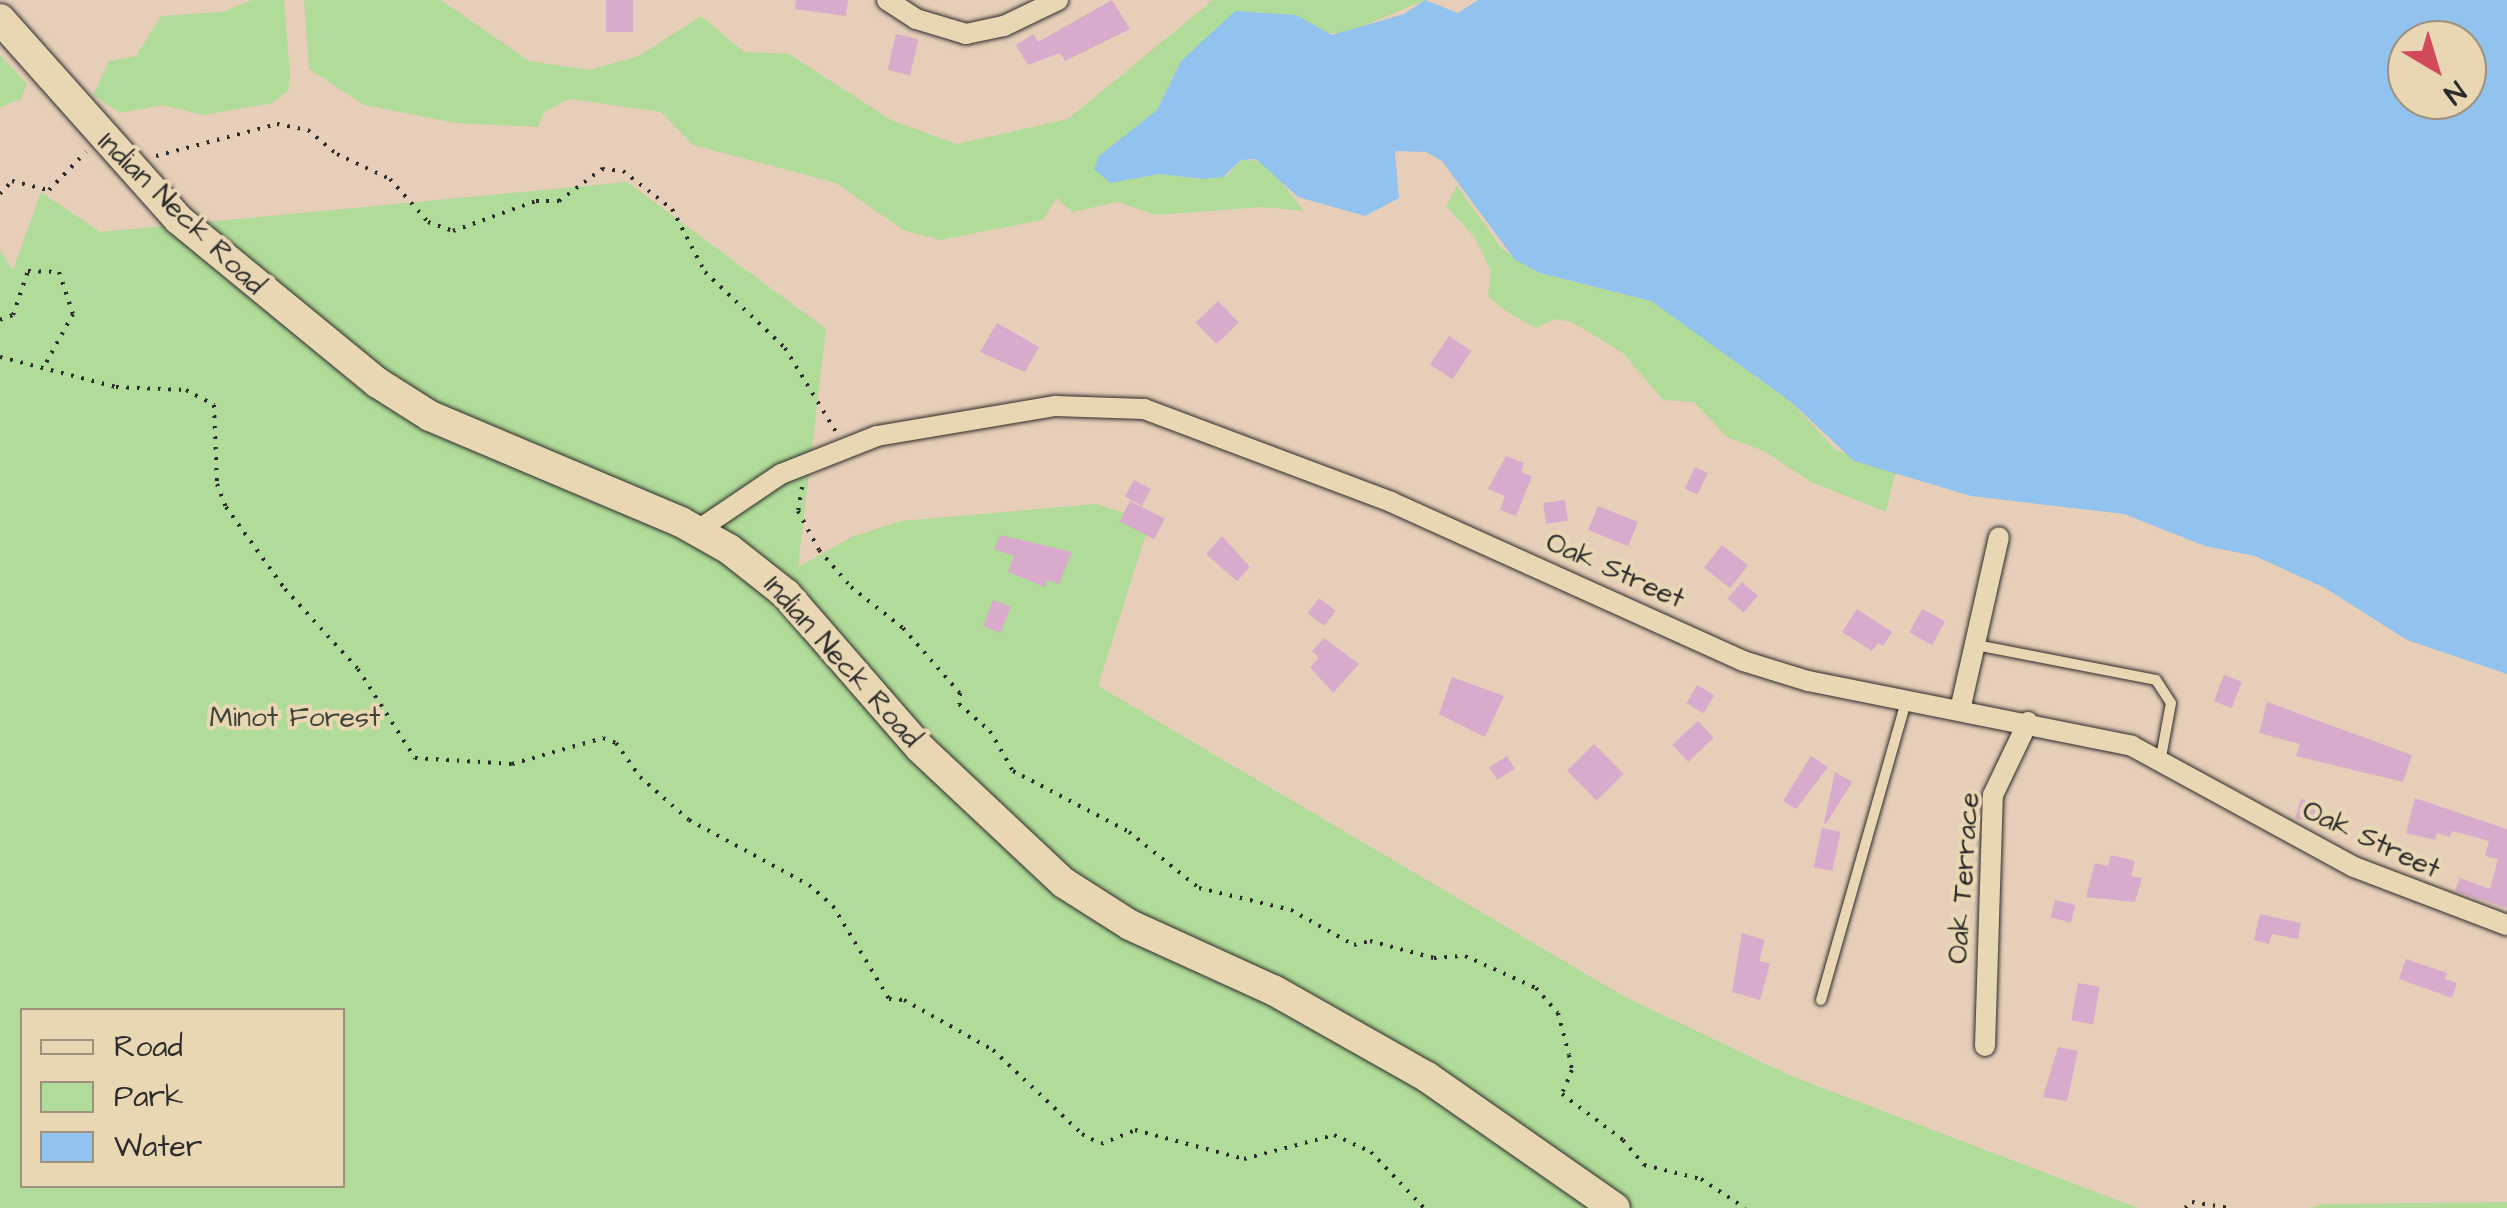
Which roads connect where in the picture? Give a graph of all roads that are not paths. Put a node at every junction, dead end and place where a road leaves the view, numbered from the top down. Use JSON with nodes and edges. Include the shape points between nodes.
{"nodes":[{"id":1,"x":887,"y":0,"type":"edge"},
{"id":2,"x":1058,"y":0,"type":"edge"},
{"id":3,"x":0,"y":19,"type":"edge"},
{"id":4,"x":698,"y":530,"type":"junction"},
{"id":5,"x":1999,"y":537,"type":"dead end"},
{"id":6,"x":1976,"y":645,"type":"junction"},
{"id":7,"x":1906,"y":701,"type":"junction"},
{"id":8,"x":1960,"y":710,"type":"junction"},
{"id":9,"x":2028,"y":722,"type":"junction"},
{"id":10,"x":2161,"y":758,"type":"junction"},
{"id":11,"x":2507,"y":925,"type":"edge"},
{"id":12,"x":1821,"y":1000,"type":"dead end"},
{"id":13,"x":1985,"y":1046,"type":"dead end"},
{"id":14,"x":1615,"y":1208,"type":"edge"}],
"edges":[{"from":1,"to":2,"type":"street","via":[[916,19],[966,34],[1004,26]]},
{"from":3,"to":4,"type":"street","name":"Indian Neck Road","via":[[102,141],[228,264],[393,394]]},
{"from":4,"to":7,"type":"street","name":"Oak Street","via":[[766,482],[910,428],[1097,404],[1158,412],[1473,537],[1743,661]]},
{"from":4,"to":14,"type":"street","name":"Indian Neck Road","via":[[786,594],[920,748],[1064,883],[1130,925],[1275,991],[1427,1076]]},
{"from":5,"to":6,"type":"street"},
{"from":6,"to":8,"type":"street"},
{"from":6,"to":10,"type":"lane","via":[[2156,680],[2171,703]]},
{"from":7,"to":8,"type":"street","name":"Oak Street"},
{"from":7,"to":12,"type":"lane"},
{"from":8,"to":9,"type":"street","name":"Oak Street"},
{"from":9,"to":10,"type":"street","name":"Oak Street"},
{"from":9,"to":13,"type":"street","name":"Oak Terrace","via":[[1993,796]]},
{"from":10,"to":11,"type":"street","name":"Oak Street","via":[[2354,867]]}]}
